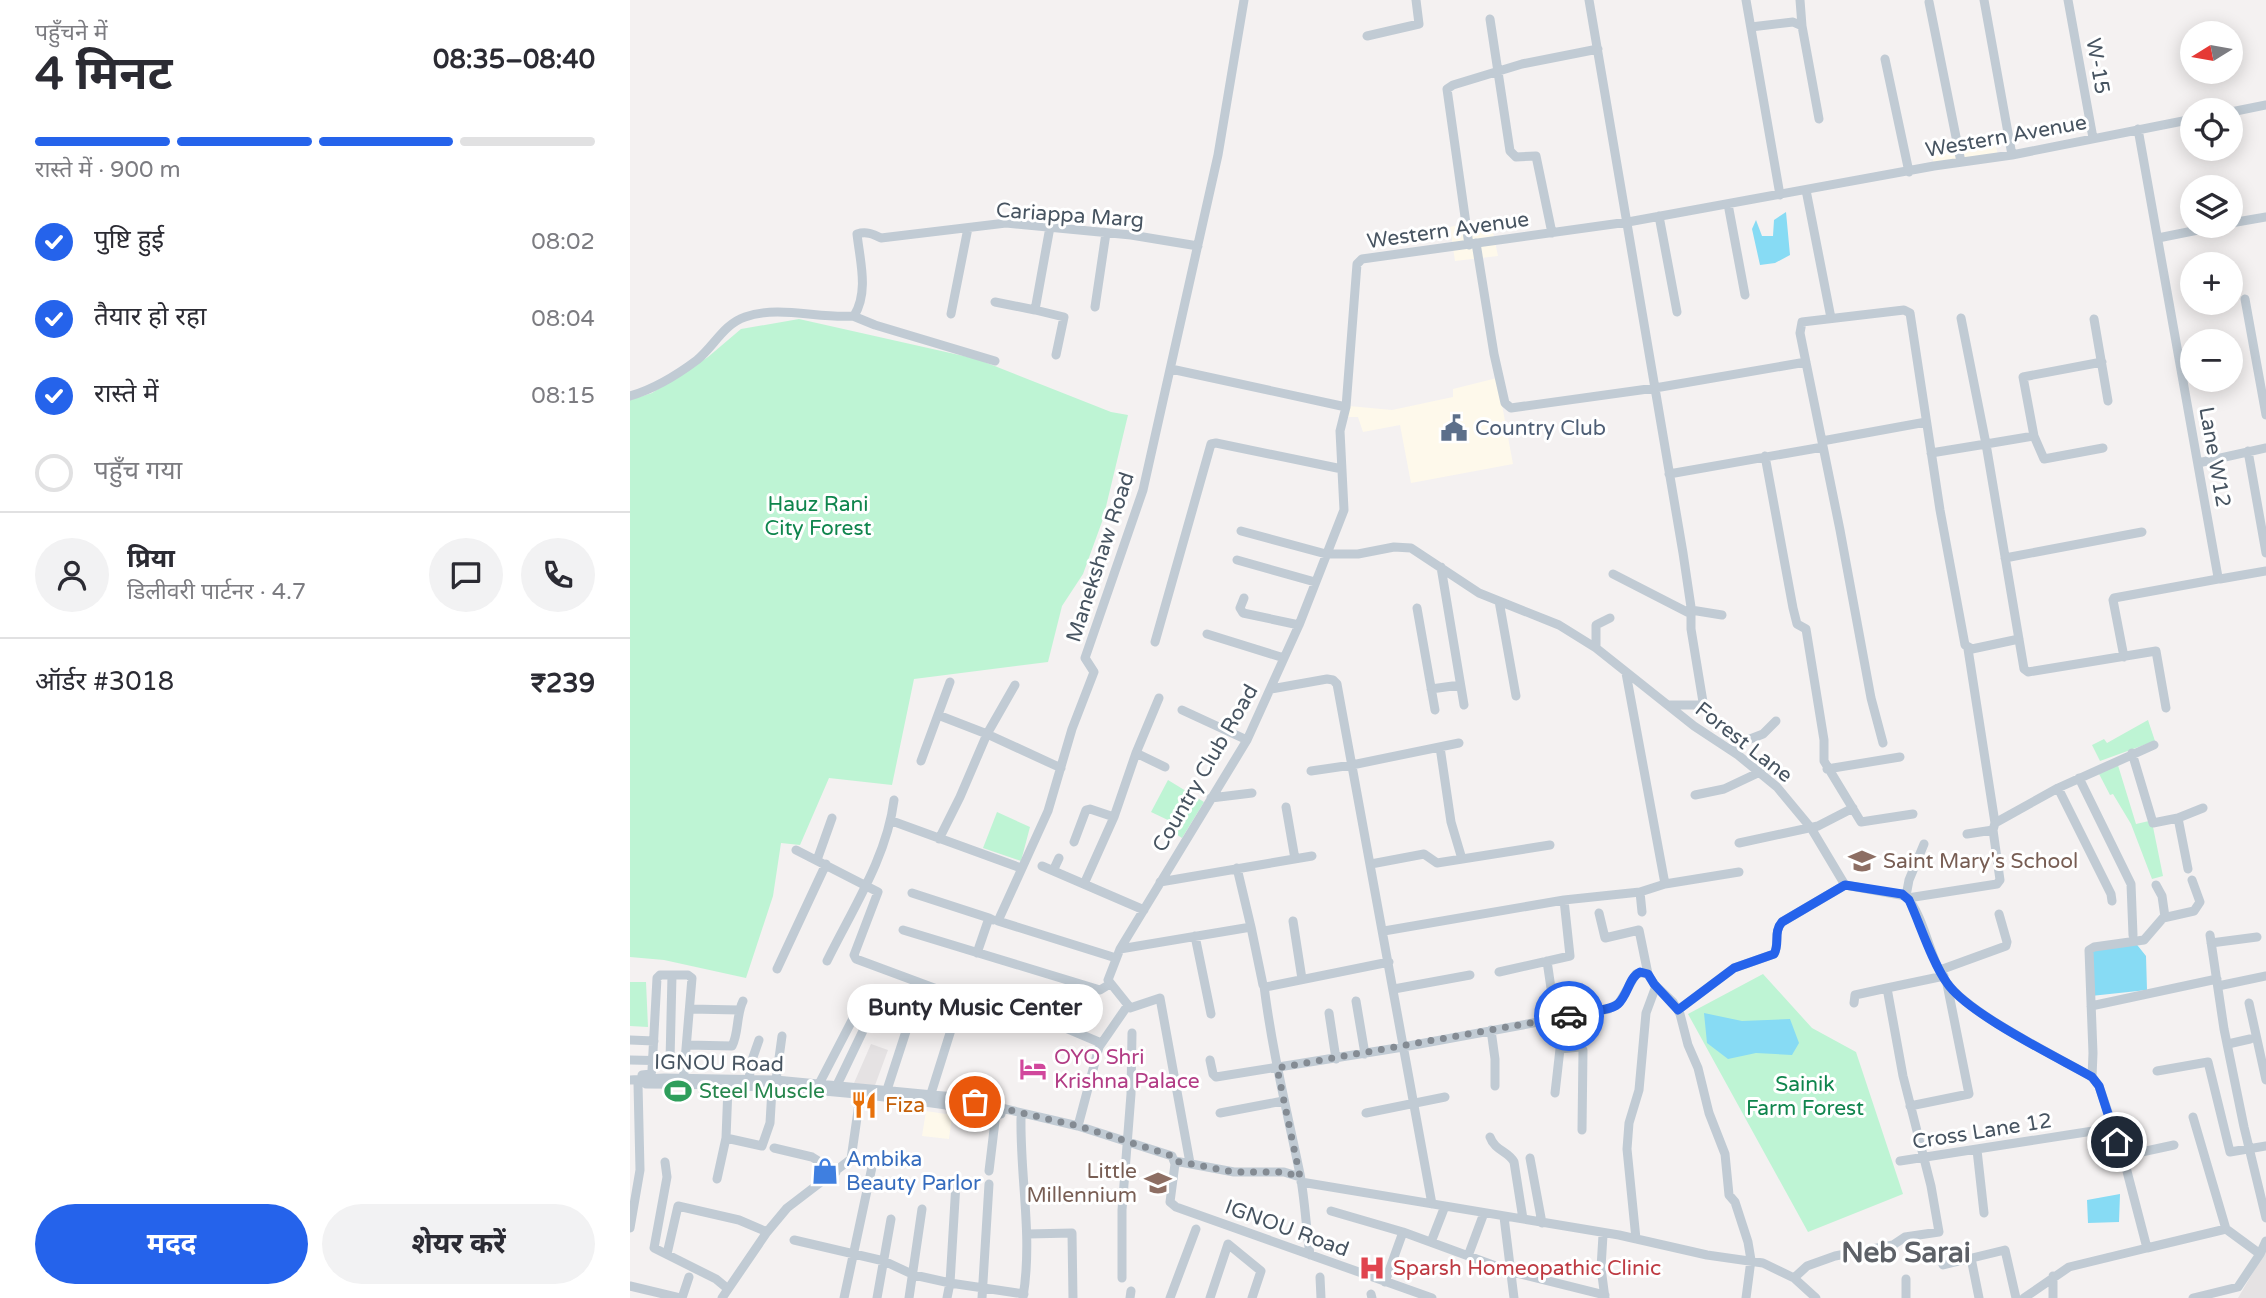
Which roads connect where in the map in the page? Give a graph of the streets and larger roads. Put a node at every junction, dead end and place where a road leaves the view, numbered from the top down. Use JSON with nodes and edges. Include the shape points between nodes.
{"nodes":[{"id":1,"x":1244,"y":0,"type":"edge"},
{"id":2,"x":1416,"y":0,"type":"edge"},
{"id":3,"x":1589,"y":0,"type":"edge"},
{"id":4,"x":1746,"y":0,"type":"edge"},
{"id":5,"x":1800,"y":0,"type":"edge"},
{"id":6,"x":1984,"y":0,"type":"edge"},
{"id":7,"x":2070,"y":0,"type":"edge"},
{"id":8,"x":1929,"y":2,"type":"dead end"},
{"id":9,"x":1490,"y":19,"type":"dead end"},
{"id":10,"x":1802,"y":26,"type":"junction"},
{"id":11,"x":1751,"y":27,"type":"junction"},
{"id":12,"x":1367,"y":36,"type":"dead end"},
{"id":13,"x":1598,"y":49,"type":"junction"},
{"id":14,"x":1885,"y":59,"type":"dead end"},
{"id":15,"x":1498,"y":71,"type":"junction"},
{"id":16,"x":2266,"y":106,"type":"edge"},
{"id":17,"x":2243,"y":110,"type":"edge"},
{"id":18,"x":1819,"y":119,"type":"dead end"},
{"id":19,"x":2180,"y":121,"type":"edge"},
{"id":20,"x":2138,"y":129,"type":"junction"},
{"id":21,"x":2094,"y":138,"type":"junction"},
{"id":22,"x":2012,"y":155,"type":"junction"},
{"id":23,"x":1961,"y":162,"type":"junction"},
{"id":24,"x":1909,"y":172,"type":"junction"},
{"id":25,"x":1806,"y":190,"type":"junction"},
{"id":26,"x":1780,"y":195,"type":"junction"},
{"id":27,"x":1728,"y":204,"type":"junction"},
{"id":28,"x":1659,"y":216,"type":"junction"},
{"id":29,"x":2266,"y":216,"type":"edge"},
{"id":30,"x":2243,"y":221,"type":"edge"},
{"id":31,"x":1628,"y":222,"type":"junction"},
{"id":32,"x":1050,"y":227,"type":"junction"},
{"id":33,"x":968,"y":228,"type":"junction"},
{"id":34,"x":1106,"y":233,"type":"junction"},
{"id":35,"x":1552,"y":233,"type":"junction"},
{"id":36,"x":2180,"y":234,"type":"edge"},
{"id":37,"x":2158,"y":238,"type":"junction"},
{"id":38,"x":1473,"y":244,"type":"junction"},
{"id":39,"x":1198,"y":246,"type":"junction"},
{"id":40,"x":1745,"y":295,"type":"dead end"},
{"id":41,"x":2245,"y":299,"type":"dead end"},
{"id":42,"x":995,"y":302,"type":"dead end"},
{"id":43,"x":1096,"y":307,"type":"dead end"},
{"id":44,"x":1036,"y":308,"type":"junction"},
{"id":45,"x":1677,"y":312,"type":"dead end"},
{"id":46,"x":951,"y":314,"type":"dead end"},
{"id":47,"x":853,"y":316,"type":"junction"},
{"id":48,"x":1830,"y":318,"type":"junction"},
{"id":49,"x":1961,"y":318,"type":"dead end"},
{"id":50,"x":2094,"y":319,"type":"dead end"},
{"id":51,"x":1056,"y":355,"type":"dead end"},
{"id":52,"x":995,"y":360,"type":"dead end"},
{"id":53,"x":1806,"y":362,"type":"junction"},
{"id":54,"x":2102,"y":362,"type":"junction"},
{"id":55,"x":1171,"y":369,"type":"junction"},
{"id":56,"x":1655,"y":388,"type":"junction"},
{"id":57,"x":2264,"y":393,"type":"edge"},
{"id":58,"x":630,"y":396,"type":"edge"},
{"id":59,"x":2108,"y":401,"type":"dead end"},
{"id":60,"x":1346,"y":407,"type":"junction"},
{"id":61,"x":2266,"y":415,"type":"edge"},
{"id":62,"x":1926,"y":422,"type":"junction"},
{"id":63,"x":2034,"y":436,"type":"junction"},
{"id":64,"x":1823,"y":444,"type":"junction"},
{"id":65,"x":1986,"y":444,"type":"junction"},
{"id":66,"x":2103,"y":448,"type":"dead end"},
{"id":67,"x":2266,"y":448,"type":"edge"},
{"id":68,"x":2248,"y":451,"type":"junction"},
{"id":69,"x":1931,"y":453,"type":"junction"},
{"id":70,"x":1765,"y":456,"type":"junction"},
{"id":71,"x":2198,"y":463,"type":"junction"},
{"id":72,"x":1342,"y":470,"type":"junction"},
{"id":73,"x":1669,"y":474,"type":"junction"},
{"id":74,"x":1241,"y":531,"type":"dead end"},
{"id":75,"x":2142,"y":532,"type":"dead end"},
{"id":76,"x":2265,"y":538,"type":"edge"},
{"id":77,"x":2266,"y":553,"type":"edge"},
{"id":78,"x":1326,"y":554,"type":"junction"},
{"id":79,"x":2005,"y":558,"type":"junction"},
{"id":80,"x":1237,"y":560,"type":"dead end"},
{"id":81,"x":1441,"y":567,"type":"junction"},
{"id":82,"x":2266,"y":571,"type":"edge"},
{"id":83,"x":1613,"y":574,"type":"dead end"},
{"id":84,"x":2218,"y":579,"type":"junction"},
{"id":85,"x":1315,"y":582,"type":"junction"},
{"id":86,"x":1244,"y":598,"type":"dead end"},
{"id":87,"x":1499,"y":601,"type":"junction"},
{"id":88,"x":1416,"y":608,"type":"dead end"},
{"id":89,"x":1691,"y":612,"type":"junction"},
{"id":90,"x":1722,"y":615,"type":"dead end"},
{"id":91,"x":1610,"y":618,"type":"dead end"},
{"id":92,"x":1298,"y":625,"type":"junction"},
{"id":93,"x":1207,"y":634,"type":"dead end"},
{"id":94,"x":2019,"y":639,"type":"junction"},
{"id":95,"x":1154,"y":642,"type":"dead end"},
{"id":96,"x":1596,"y":648,"type":"junction"},
{"id":97,"x":1968,"y":649,"type":"junction"},
{"id":98,"x":2124,"y":656,"type":"junction"},
{"id":99,"x":1284,"y":658,"type":"junction"},
{"id":100,"x":1626,"y":673,"type":"junction"},
{"id":101,"x":950,"y":682,"type":"dead end"},
{"id":102,"x":1015,"y":685,"type":"dead end"},
{"id":103,"x":1460,"y":685,"type":"junction"},
{"id":104,"x":1271,"y":689,"type":"junction"},
{"id":105,"x":1431,"y":689,"type":"junction"},
{"id":106,"x":1516,"y":696,"type":"dead end"},
{"id":107,"x":1159,"y":698,"type":"dead end"},
{"id":108,"x":1464,"y":705,"type":"dead end"},
{"id":109,"x":1670,"y":705,"type":"junction"},
{"id":110,"x":2166,"y":708,"type":"dead end"},
{"id":111,"x":1182,"y":710,"type":"dead end"},
{"id":112,"x":1435,"y":710,"type":"dead end"},
{"id":113,"x":938,"y":715,"type":"junction"},
{"id":114,"x":1776,"y":721,"type":"dead end"},
{"id":115,"x":987,"y":734,"type":"junction"},
{"id":116,"x":1247,"y":740,"type":"junction"},
{"id":117,"x":1459,"y":743,"type":"dead end"},
{"id":118,"x":1883,"y":743,"type":"dead end"},
{"id":119,"x":2154,"y":744,"type":"dead end"},
{"id":120,"x":1440,"y":747,"type":"junction"},
{"id":121,"x":1731,"y":750,"type":"junction"},
{"id":122,"x":1136,"y":753,"type":"junction"},
{"id":123,"x":2132,"y":753,"type":"junction"},
{"id":124,"x":1900,"y":757,"type":"dead end"},
{"id":125,"x":921,"y":761,"type":"dead end"},
{"id":126,"x":1352,"y":765,"type":"junction"},
{"id":127,"x":1165,"y":767,"type":"dead end"},
{"id":128,"x":1061,"y":768,"type":"junction"},
{"id":129,"x":1827,"y":769,"type":"junction"},
{"id":130,"x":1311,"y":771,"type":"dead end"},
{"id":131,"x":1760,"y":772,"type":"junction"},
{"id":132,"x":2079,"y":778,"type":"junction"},
{"id":133,"x":2058,"y":788,"type":"junction"},
{"id":134,"x":1252,"y":793,"type":"dead end"},
{"id":135,"x":1695,"y":796,"type":"dead end"},
{"id":136,"x":1211,"y":798,"type":"junction"},
{"id":137,"x":894,"y":800,"type":"dead end"},
{"id":138,"x":1286,"y":807,"type":"dead end"},
{"id":139,"x":1853,"y":808,"type":"junction"},
{"id":140,"x":2203,"y":808,"type":"dead end"},
{"id":141,"x":1913,"y":814,"type":"dead end"},
{"id":142,"x":1114,"y":817,"type":"junction"},
{"id":143,"x":832,"y":818,"type":"dead end"},
{"id":144,"x":2178,"y":818,"type":"junction"},
{"id":145,"x":892,"y":821,"type":"junction"},
{"id":146,"x":1994,"y":827,"type":"junction"},
{"id":147,"x":1811,"y":828,"type":"junction"},
{"id":148,"x":1967,"y":834,"type":"dead end"},
{"id":149,"x":939,"y":839,"type":"junction"},
{"id":150,"x":1074,"y":842,"type":"dead end"},
{"id":151,"x":1739,"y":843,"type":"dead end"},
{"id":152,"x":1924,"y":844,"type":"dead end"},
{"id":153,"x":1550,"y":845,"type":"dead end"},
{"id":154,"x":796,"y":850,"type":"dead end"},
{"id":155,"x":1312,"y":856,"type":"dead end"},
{"id":156,"x":1059,"y":858,"type":"dead end"},
{"id":157,"x":1295,"y":859,"type":"junction"},
{"id":158,"x":1462,"y":859,"type":"junction"},
{"id":159,"x":821,"y":862,"type":"junction"},
{"id":160,"x":1371,"y":864,"type":"junction"},
{"id":161,"x":1042,"y":866,"type":"dead end"},
{"id":162,"x":1021,"y":868,"type":"junction"},
{"id":163,"x":1237,"y":868,"type":"junction"},
{"id":164,"x":2188,"y":869,"type":"dead end"},
{"id":165,"x":1053,"y":871,"type":"junction"},
{"id":166,"x":1739,"y":872,"type":"dead end"},
{"id":167,"x":2192,"y":880,"type":"dead end"},
{"id":168,"x":1160,"y":882,"type":"junction"},
{"id":169,"x":1084,"y":884,"type":"junction"},
{"id":170,"x":1665,"y":884,"type":"junction"},
{"id":171,"x":866,"y":885,"type":"junction"},
{"id":172,"x":1845,"y":885,"type":"junction"},
{"id":173,"x":2157,"y":885,"type":"dead end"},
{"id":174,"x":1640,"y":892,"type":"junction"},
{"id":175,"x":912,"y":893,"type":"dead end"},
{"id":176,"x":1907,"y":897,"type":"junction"},
{"id":177,"x":1564,"y":900,"type":"junction"},
{"id":178,"x":2112,"y":901,"type":"dead end"},
{"id":179,"x":1144,"y":910,"type":"junction"},
{"id":180,"x":1642,"y":912,"type":"dead end"},
{"id":181,"x":1600,"y":913,"type":"dead end"},
{"id":182,"x":1999,"y":914,"type":"dead end"},
{"id":183,"x":2165,"y":917,"type":"junction"},
{"id":184,"x":994,"y":920,"type":"junction"},
{"id":185,"x":1293,"y":921,"type":"dead end"},
{"id":186,"x":1251,"y":927,"type":"junction"},
{"id":187,"x":903,"y":930,"type":"dead end"},
{"id":188,"x":1384,"y":931,"type":"junction"},
{"id":189,"x":2133,"y":935,"type":"dead end"},
{"id":190,"x":1195,"y":936,"type":"junction"},
{"id":191,"x":2258,"y":936,"type":"dead end"},
{"id":192,"x":977,"y":953,"type":"junction"},
{"id":193,"x":1118,"y":953,"type":"junction"},
{"id":194,"x":827,"y":961,"type":"dead end"},
{"id":195,"x":1547,"y":961,"type":"junction"},
{"id":196,"x":1389,"y":962,"type":"junction"},
{"id":197,"x":778,"y":969,"type":"dead end"},
{"id":198,"x":1499,"y":972,"type":"dead end"},
{"id":199,"x":1648,"y":974,"type":"junction"},
{"id":200,"x":672,"y":975,"type":"junction"},
{"id":201,"x":1470,"y":975,"type":"dead end"},
{"id":202,"x":1943,"y":976,"type":"junction"},
{"id":203,"x":2266,"y":976,"type":"edge"},
{"id":204,"x":1303,"y":979,"type":"junction"},
{"id":205,"x":2218,"y":983,"type":"junction"},
{"id":206,"x":1110,"y":984,"type":"junction"},
{"id":207,"x":1264,"y":986,"type":"junction"},
{"id":208,"x":1656,"y":986,"type":"junction"},
{"id":209,"x":1886,"y":988,"type":"junction"},
{"id":210,"x":1394,"y":989,"type":"junction"},
{"id":211,"x":961,"y":998,"type":"junction"},
{"id":212,"x":1356,"y":1001,"type":"dead end"},
{"id":213,"x":1854,"y":1003,"type":"dead end"},
{"id":214,"x":2249,"y":1003,"type":"dead end"},
{"id":215,"x":860,"y":1005,"type":"dead end"},
{"id":216,"x":2091,"y":1006,"type":"junction"},
{"id":217,"x":1130,"y":1008,"type":"dead end"},
{"id":218,"x":690,"y":1009,"type":"junction"},
{"id":219,"x":1678,"y":1010,"type":"junction"},
{"id":220,"x":872,"y":1012,"type":"dead end"},
{"id":221,"x":1329,"y":1013,"type":"dead end"},
{"id":222,"x":1210,"y":1014,"type":"dead end"},
{"id":223,"x":1556,"y":1018,"type":"junction"},
{"id":224,"x":910,"y":1019,"type":"dead end"},
{"id":225,"x":1491,"y":1030,"type":"junction"},
{"id":226,"x":1132,"y":1032,"type":"dead end"},
{"id":227,"x":782,"y":1035,"type":"dead end"},
{"id":228,"x":2250,"y":1039,"type":"dead end"},
{"id":229,"x":630,"y":1040,"type":"edge"},
{"id":230,"x":759,"y":1040,"type":"dead end"},
{"id":231,"x":654,"y":1041,"type":"junction"},
{"id":232,"x":1101,"y":1042,"type":"junction"},
{"id":233,"x":2228,"y":1044,"type":"junction"},
{"id":234,"x":687,"y":1045,"type":"junction"},
{"id":235,"x":1403,"y":1047,"type":"junction"},
{"id":236,"x":1560,"y":1049,"type":"junction"},
{"id":237,"x":1365,"y":1054,"type":"junction"},
{"id":238,"x":1336,"y":1059,"type":"junction"},
{"id":239,"x":630,"y":1060,"type":"edge"},
{"id":240,"x":1210,"y":1060,"type":"dead end"},
{"id":241,"x":652,"y":1061,"type":"junction"},
{"id":242,"x":670,"y":1061,"type":"junction"},
{"id":243,"x":685,"y":1062,"type":"junction"},
{"id":244,"x":1277,"y":1068,"type":"junction"},
{"id":245,"x":2157,"y":1071,"type":"dead end"},
{"id":246,"x":630,"y":1075,"type":"edge"},
{"id":247,"x":2092,"y":1077,"type":"junction"},
{"id":248,"x":749,"y":1079,"type":"junction"},
{"id":249,"x":2266,"y":1080,"type":"edge"},
{"id":250,"x":683,"y":1082,"type":"junction"},
{"id":251,"x":633,"y":1083,"type":"edge"},
{"id":252,"x":774,"y":1084,"type":"junction"},
{"id":253,"x":819,"y":1084,"type":"junction"},
{"id":254,"x":837,"y":1085,"type":"junction"},
{"id":255,"x":1495,"y":1086,"type":"dead end"},
{"id":256,"x":728,"y":1087,"type":"junction"},
{"id":257,"x":861,"y":1092,"type":"junction"},
{"id":258,"x":1555,"y":1093,"type":"dead end"},
{"id":259,"x":885,"y":1094,"type":"junction"},
{"id":260,"x":1445,"y":1097,"type":"dead end"},
{"id":261,"x":930,"y":1098,"type":"junction"},
{"id":262,"x":1283,"y":1101,"type":"junction"},
{"id":263,"x":956,"y":1102,"type":"junction"},
{"id":264,"x":1415,"y":1103,"type":"junction"},
{"id":265,"x":1910,"y":1106,"type":"junction"},
{"id":266,"x":996,"y":1113,"type":"junction"},
{"id":267,"x":1220,"y":1113,"type":"dead end"},
{"id":268,"x":1366,"y":1113,"type":"dead end"},
{"id":269,"x":2193,"y":1117,"type":"dead end"},
{"id":270,"x":1021,"y":1118,"type":"junction"},
{"id":271,"x":1078,"y":1126,"type":"junction"},
{"id":272,"x":2112,"y":1128,"type":"junction"},
{"id":273,"x":1582,"y":1130,"type":"dead end"},
{"id":274,"x":1490,"y":1138,"type":"dead end"},
{"id":275,"x":726,"y":1139,"type":"junction"},
{"id":276,"x":1126,"y":1143,"type":"junction"},
{"id":277,"x":2174,"y":1145,"type":"dead end"},
{"id":278,"x":2266,"y":1146,"type":"edge"},
{"id":279,"x":774,"y":1148,"type":"dead end"},
{"id":280,"x":2250,"y":1149,"type":"junction"},
{"id":281,"x":1977,"y":1150,"type":"junction"},
{"id":282,"x":2123,"y":1156,"type":"junction"},
{"id":283,"x":1924,"y":1157,"type":"junction"},
{"id":284,"x":1530,"y":1158,"type":"dead end"},
{"id":285,"x":1175,"y":1161,"type":"junction"},
{"id":286,"x":1900,"y":1161,"type":"dead end"},
{"id":287,"x":665,"y":1162,"type":"dead end"},
{"id":288,"x":1190,"y":1163,"type":"junction"},
{"id":289,"x":872,"y":1167,"type":"dead end"},
{"id":290,"x":989,"y":1171,"type":"dead end"},
{"id":291,"x":836,"y":1172,"type":"junction"},
{"id":292,"x":717,"y":1179,"type":"dead end"},
{"id":293,"x":1301,"y":1180,"type":"junction"},
{"id":294,"x":956,"y":1183,"type":"dead end"},
{"id":295,"x":989,"y":1184,"type":"dead end"},
{"id":296,"x":1170,"y":1202,"type":"junction"},
{"id":297,"x":1432,"y":1204,"type":"junction"},
{"id":298,"x":1445,"y":1206,"type":"junction"},
{"id":299,"x":922,"y":1209,"type":"dead end"},
{"id":300,"x":1331,"y":1210,"type":"dead end"},
{"id":301,"x":1484,"y":1213,"type":"junction"},
{"id":302,"x":1983,"y":1213,"type":"dead end"},
{"id":303,"x":1504,"y":1217,"type":"junction"},
{"id":304,"x":2266,"y":1218,"type":"edge"},
{"id":305,"x":891,"y":1219,"type":"dead end"},
{"id":306,"x":1523,"y":1219,"type":"junction"},
{"id":307,"x":1542,"y":1223,"type":"junction"},
{"id":308,"x":630,"y":1228,"type":"edge"},
{"id":309,"x":1196,"y":1229,"type":"dead end"},
{"id":310,"x":2226,"y":1229,"type":"junction"},
{"id":311,"x":767,"y":1232,"type":"junction"},
{"id":312,"x":1403,"y":1232,"type":"junction"},
{"id":313,"x":1028,"y":1234,"type":"junction"},
{"id":314,"x":1603,"y":1235,"type":"dead end"},
{"id":315,"x":1636,"y":1239,"type":"junction"},
{"id":316,"x":794,"y":1240,"type":"dead end"},
{"id":317,"x":2266,"y":1241,"type":"edge"},
{"id":318,"x":1431,"y":1242,"type":"junction"},
{"id":319,"x":2147,"y":1248,"type":"junction"},
{"id":320,"x":667,"y":1254,"type":"junction"},
{"id":321,"x":853,"y":1254,"type":"junction"},
{"id":322,"x":2260,"y":1254,"type":"junction"},
{"id":323,"x":1310,"y":1255,"type":"junction"},
{"id":324,"x":1468,"y":1256,"type":"junction"},
{"id":325,"x":1971,"y":1258,"type":"junction"},
{"id":326,"x":1751,"y":1260,"type":"junction"},
{"id":327,"x":884,"y":1261,"type":"junction"},
{"id":328,"x":1943,"y":1265,"type":"dead end"},
{"id":329,"x":1512,"y":1272,"type":"junction"},
{"id":330,"x":914,"y":1275,"type":"junction"},
{"id":331,"x":2053,"y":1276,"type":"junction"},
{"id":332,"x":689,"y":1277,"type":"dead end"},
{"id":333,"x":1320,"y":1277,"type":"dead end"},
{"id":334,"x":1122,"y":1278,"type":"dead end"},
{"id":335,"x":1794,"y":1278,"type":"junction"},
{"id":336,"x":1906,"y":1279,"type":"dead end"},
{"id":337,"x":1385,"y":1282,"type":"junction"},
{"id":338,"x":950,"y":1283,"type":"junction"},
{"id":339,"x":630,"y":1286,"type":"edge"},
{"id":340,"x":728,"y":1289,"type":"junction"},
{"id":341,"x":983,"y":1293,"type":"edge"},
{"id":342,"x":1023,"y":1296,"type":"edge"},
{"id":343,"x":1605,"y":1296,"type":"edge"},
{"id":344,"x":681,"y":1298,"type":"edge"},
{"id":345,"x":722,"y":1298,"type":"edge"},
{"id":346,"x":844,"y":1298,"type":"edge"},
{"id":347,"x":877,"y":1298,"type":"edge"},
{"id":348,"x":909,"y":1298,"type":"edge"},
{"id":349,"x":947,"y":1298,"type":"edge"},
{"id":350,"x":1073,"y":1298,"type":"edge"},
{"id":351,"x":1170,"y":1298,"type":"edge"},
{"id":352,"x":1210,"y":1298,"type":"edge"},
{"id":353,"x":1252,"y":1298,"type":"edge"},
{"id":354,"x":1321,"y":1298,"type":"edge"},
{"id":355,"x":1432,"y":1298,"type":"edge"},
{"id":356,"x":1514,"y":1298,"type":"edge"},
{"id":357,"x":1746,"y":1298,"type":"edge"},
{"id":358,"x":1816,"y":1298,"type":"edge"},
{"id":359,"x":1906,"y":1298,"type":"edge"},
{"id":360,"x":1979,"y":1298,"type":"edge"},
{"id":361,"x":2016,"y":1298,"type":"edge"},
{"id":362,"x":2024,"y":1298,"type":"edge"},
{"id":363,"x":2053,"y":1298,"type":"edge"},
{"id":364,"x":2193,"y":1298,"type":"edge"}],
"edges":[{"from":1,"to":39,"type":"street"},
{"from":2,"to":12,"type":"street","via":[[1419,24]]},
{"from":3,"to":13,"type":"street"},
{"from":4,"to":11,"type":"street"},
{"from":5,"to":10,"type":"street"},
{"from":6,"to":22,"type":"street"},
{"from":7,"to":21,"type":"street","name":"W-15"},
{"from":8,"to":23,"type":"street"},
{"from":9,"to":15,"type":"street"},
{"from":10,"to":11,"type":"street","via":[[1793,22]]},
{"from":10,"to":18,"type":"street"},
{"from":11,"to":26,"type":"street"},
{"from":13,"to":15,"type":"street"},
{"from":13,"to":31,"type":"street"},
{"from":14,"to":24,"type":"street"},
{"from":15,"to":35,"type":"street","via":[[1510,151],[1516,158],[1536,156]]},
{"from":15,"to":38,"type":"street","via":[[1447,89]]},
{"from":16,"to":17,"type":"street"},
{"from":19,"to":20,"type":"street","name":"Western Avenue"},
{"from":20,"to":21,"type":"street","name":"Western Avenue"},
{"from":20,"to":37,"type":"street","name":"Lane W12"},
{"from":21,"to":22,"type":"street","name":"Western Avenue"},
{"from":22,"to":23,"type":"street","name":"Western Avenue"},
{"from":23,"to":24,"type":"street","name":"Western Avenue"},
{"from":24,"to":25,"type":"street","name":"Western Avenue"},
{"from":25,"to":26,"type":"street","name":"Western Avenue"},
{"from":25,"to":48,"type":"street"},
{"from":26,"to":27,"type":"street","name":"Western Avenue"},
{"from":27,"to":28,"type":"street","name":"Western Avenue"},
{"from":27,"to":40,"type":"street"},
{"from":28,"to":31,"type":"street","name":"Western Avenue"},
{"from":28,"to":45,"type":"street"},
{"from":29,"to":30,"type":"street"},
{"from":31,"to":35,"type":"street","name":"Western Avenue"},
{"from":31,"to":56,"type":"street"},
{"from":32,"to":33,"type":"street","name":"Cariappa Marg","via":[[1006,223]]},
{"from":32,"to":34,"type":"street","name":"Cariappa Marg"},
{"from":32,"to":44,"type":"street"},
{"from":33,"to":46,"type":"street"},
{"from":33,"to":47,"type":"street","name":"Cariappa Marg","via":[[881,238],[857,234],[863,278],[860,307]]},
{"from":34,"to":39,"type":"street","name":"Cariappa Marg"},
{"from":34,"to":43,"type":"street"},
{"from":35,"to":38,"type":"street","name":"Western Avenue"},
{"from":36,"to":37,"type":"street"},
{"from":37,"to":71,"type":"street","name":"Lane W12"},
{"from":38,"to":56,"type":"street","via":[[1507,406]]},
{"from":38,"to":60,"type":"street","name":"Western Avenue","via":[[1359,261]]},
{"from":39,"to":55,"type":"street"},
{"from":41,"to":57,"type":"street"},
{"from":42,"to":44,"type":"street"},
{"from":44,"to":51,"type":"street","via":[[1064,317]]},
{"from":47,"to":52,"type":"street"},
{"from":47,"to":58,"type":"street","via":[[775,312],[743,317],[698,359],[651,390]]},
{"from":48,"to":53,"type":"street","via":[[1808,319],[1800,325]]},
{"from":48,"to":62,"type":"street","via":[[1910,313]]},
{"from":49,"to":65,"type":"street"},
{"from":50,"to":54,"type":"street"},
{"from":53,"to":56,"type":"street"},
{"from":53,"to":64,"type":"street"},
{"from":54,"to":59,"type":"street"},
{"from":54,"to":63,"type":"street","via":[[2023,378]]},
{"from":55,"to":60,"type":"street"},
{"from":55,"to":128,"type":"street","name":"Manekshaw Road","via":[[1143,489],[1085,658],[1094,672]]},
{"from":56,"to":73,"type":"street"},
{"from":57,"to":61,"type":"street"},
{"from":60,"to":72,"type":"street","name":"Country Club Road","via":[[1340,425]]},
{"from":62,"to":64,"type":"street"},
{"from":62,"to":69,"type":"street"},
{"from":63,"to":65,"type":"street"},
{"from":63,"to":66,"type":"street","via":[[2044,459]]},
{"from":64,"to":70,"type":"street"},
{"from":64,"to":118,"type":"street"},
{"from":65,"to":69,"type":"street"},
{"from":65,"to":79,"type":"street"},
{"from":67,"to":68,"type":"street"},
{"from":68,"to":71,"type":"street"},
{"from":68,"to":76,"type":"street"},
{"from":69,"to":97,"type":"street"},
{"from":70,"to":73,"type":"street"},
{"from":70,"to":129,"type":"street","via":[[1793,608],[1797,624],[1806,629]]},
{"from":71,"to":84,"type":"street","name":"Lane W12"},
{"from":72,"to":78,"type":"street","name":"Country Club Road","via":[[1344,510]]},
{"from":72,"to":95,"type":"street","via":[[1211,444]]},
{"from":73,"to":89,"type":"street"},
{"from":74,"to":78,"type":"street","name":"Forest Lane"},
{"from":75,"to":79,"type":"street"},
{"from":76,"to":77,"type":"street"},
{"from":78,"to":81,"type":"street","name":"Forest Lane","via":[[1404,547]]},
{"from":78,"to":85,"type":"street","name":"Country Club Road"},
{"from":79,"to":94,"type":"street"},
{"from":80,"to":85,"type":"street"},
{"from":81,"to":87,"type":"street","name":"Forest Lane"},
{"from":81,"to":103,"type":"street"},
{"from":82,"to":84,"type":"street"},
{"from":83,"to":89,"type":"street"},
{"from":84,"to":98,"type":"street","via":[[2114,598]]},
{"from":85,"to":92,"type":"street","name":"Country Club Road"},
{"from":86,"to":92,"type":"street","via":[[1243,612]]},
{"from":87,"to":96,"type":"street","name":"Forest Lane","via":[[1559,625]]},
{"from":87,"to":106,"type":"street"},
{"from":88,"to":105,"type":"street"},
{"from":89,"to":90,"type":"street"},
{"from":89,"to":109,"type":"street","via":[[1704,703]]},
{"from":91,"to":96,"type":"street","via":[[1596,625]]},
{"from":92,"to":99,"type":"street","name":"Country Club Road"},
{"from":93,"to":99,"type":"street"},
{"from":94,"to":97,"type":"street"},
{"from":94,"to":98,"type":"street","via":[[2027,672]]},
{"from":96,"to":100,"type":"street","name":"Forest Lane"},
{"from":97,"to":146,"type":"street"},
{"from":98,"to":110,"type":"street","via":[[2157,652]]},
{"from":99,"to":104,"type":"street","name":"Country Club Road"},
{"from":100,"to":109,"type":"street","name":"Forest Lane"},
{"from":100,"to":170,"type":"street"},
{"from":101,"to":113,"type":"street"},
{"from":102,"to":115,"type":"street"},
{"from":103,"to":105,"type":"street"},
{"from":103,"to":108,"type":"street"},
{"from":104,"to":116,"type":"street","name":"Country Club Road"},
{"from":104,"to":126,"type":"street","via":[[1335,681]]},
{"from":105,"to":112,"type":"street"},
{"from":107,"to":122,"type":"street"},
{"from":109,"to":121,"type":"street","name":"Forest Lane"},
{"from":111,"to":116,"type":"street"},
{"from":113,"to":115,"type":"street"},
{"from":113,"to":125,"type":"street"},
{"from":114,"to":121,"type":"street","via":[[1763,734]]},
{"from":115,"to":128,"type":"street"},
{"from":115,"to":149,"type":"street"},
{"from":116,"to":136,"type":"street","name":"Country Club Road"},
{"from":117,"to":120,"type":"street"},
{"from":119,"to":123,"type":"street"},
{"from":120,"to":126,"type":"street"},
{"from":120,"to":158,"type":"street","via":[[1451,822]]},
{"from":121,"to":131,"type":"street","name":"Forest Lane"},
{"from":122,"to":127,"type":"street"},
{"from":122,"to":142,"type":"street"},
{"from":123,"to":132,"type":"street"},
{"from":123,"to":144,"type":"street","via":[[2152,822]]},
{"from":124,"to":129,"type":"street"},
{"from":126,"to":130,"type":"street"},
{"from":126,"to":160,"type":"street"},
{"from":128,"to":162,"type":"street","name":"Manekshaw Road","via":[[1048,811]]},
{"from":129,"to":139,"type":"street"},
{"from":131,"to":135,"type":"street"},
{"from":131,"to":147,"type":"street","name":"Forest Lane"},
{"from":132,"to":133,"type":"street"},
{"from":132,"to":189,"type":"street","via":[[2131,884]]},
{"from":133,"to":146,"type":"street"},
{"from":133,"to":178,"type":"street"},
{"from":134,"to":136,"type":"street"},
{"from":136,"to":168,"type":"street","name":"Country Club Road"},
{"from":137,"to":145,"type":"street"},
{"from":138,"to":157,"type":"street"},
{"from":139,"to":141,"type":"street","via":[[1863,822]]},
{"from":139,"to":147,"type":"street"},
{"from":140,"to":144,"type":"street"},
{"from":142,"to":150,"type":"street","via":[[1086,810]]},
{"from":142,"to":169,"type":"street"},
{"from":143,"to":159,"type":"street"},
{"from":144,"to":164,"type":"street"},
{"from":145,"to":149,"type":"street"},
{"from":145,"to":171,"type":"street"},
{"from":146,"to":148,"type":"street"},
{"from":146,"to":176,"type":"street","via":[[1999,883]]},
{"from":147,"to":151,"type":"street"},
{"from":147,"to":172,"type":"street","name":"Forest Lane"},
{"from":149,"to":162,"type":"street"},
{"from":152,"to":176,"type":"street"},
{"from":153,"to":158,"type":"street"},
{"from":154,"to":159,"type":"street"},
{"from":155,"to":157,"type":"street"},
{"from":156,"to":165,"type":"street"},
{"from":157,"to":163,"type":"street"},
{"from":158,"to":160,"type":"street","via":[[1437,863],[1424,854]]},
{"from":159,"to":171,"type":"street"},
{"from":159,"to":197,"type":"street"},
{"from":160,"to":188,"type":"street"},
{"from":161,"to":165,"type":"street"},
{"from":162,"to":184,"type":"street","name":"Manekshaw Road"},
{"from":163,"to":168,"type":"street"},
{"from":163,"to":186,"type":"street"},
{"from":165,"to":169,"type":"street"},
{"from":166,"to":170,"type":"street"},
{"from":167,"to":183,"type":"street","via":[[2200,905],[2190,913]]},
{"from":168,"to":179,"type":"street","name":"Country Club Road"},
{"from":169,"to":179,"type":"street"},
{"from":170,"to":174,"type":"street"},
{"from":171,"to":194,"type":"street"},
{"from":171,"to":211,"type":"street","via":[[878,894],[854,957]]},
{"from":172,"to":176,"type":"street"},
{"from":172,"to":219,"type":"street","via":[[1782,922],[1776,930],[1774,954],[1734,968]]},
{"from":173,"to":183,"type":"street"},
{"from":174,"to":177,"type":"street"},
{"from":174,"to":180,"type":"street"},
{"from":175,"to":184,"type":"street"},
{"from":176,"to":202,"type":"street"},
{"from":177,"to":188,"type":"street"},
{"from":177,"to":195,"type":"street","via":[[1570,955]]},
{"from":179,"to":193,"type":"street","name":"Country Club Road"},
{"from":181,"to":199,"type":"street","via":[[1605,938],[1639,930]]},
{"from":182,"to":202,"type":"street","via":[[2006,946]]},
{"from":183,"to":216,"type":"street","via":[[2144,940],[2089,950]]},
{"from":184,"to":192,"type":"street","name":"Manekshaw Road"},
{"from":184,"to":193,"type":"street"},
{"from":185,"to":204,"type":"street"},
{"from":186,"to":190,"type":"street"},
{"from":186,"to":207,"type":"street"},
{"from":187,"to":192,"type":"street"},
{"from":188,"to":196,"type":"street"},
{"from":190,"to":193,"type":"street"},
{"from":190,"to":222,"type":"street"},
{"from":191,"to":205,"type":"street","via":[[2210,939]]},
{"from":192,"to":206,"type":"street","via":[[1100,990]]},
{"from":193,"to":206,"type":"street","name":"Country Club Road"},
{"from":195,"to":198,"type":"street"},
{"from":195,"to":223,"type":"street"},
{"from":196,"to":204,"type":"street"},
{"from":196,"to":210,"type":"street"},
{"from":199,"to":208,"type":"street"},
{"from":199,"to":223,"type":"street","via":[[1636,974],[1613,1007]]},
{"from":200,"to":218,"type":"street","via":[[691,977]]},
{"from":200,"to":231,"type":"street","via":[[657,978]]},
{"from":200,"to":242,"type":"street"},
{"from":201,"to":210,"type":"street"},
{"from":202,"to":209,"type":"street"},
{"from":202,"to":247,"type":"street","via":[[1996,1022]]},
{"from":202,"to":265,"type":"street","via":[[1969,1094]]},
{"from":203,"to":205,"type":"street"},
{"from":204,"to":207,"type":"street"},
{"from":205,"to":216,"type":"street"},
{"from":205,"to":233,"type":"street"},
{"from":206,"to":232,"type":"street","via":[[1128,1006]]},
{"from":207,"to":244,"type":"street"},
{"from":208,"to":219,"type":"street"},
{"from":208,"to":315,"type":"street","via":[[1646,1013],[1639,1090],[1629,1123]]},
{"from":209,"to":213,"type":"street","via":[[1855,995]]},
{"from":209,"to":265,"type":"street"},
{"from":210,"to":235,"type":"street"},
{"from":211,"to":232,"type":"street"},
{"from":211,"to":261,"type":"street"},
{"from":212,"to":237,"type":"street"},
{"from":214,"to":249,"type":"street"},
{"from":215,"to":253,"type":"street"},
{"from":216,"to":247,"type":"street"},
{"from":217,"to":288,"type":"street","via":[[1160,998]]},
{"from":218,"to":234,"type":"street"},
{"from":218,"to":234,"type":"street","via":[[741,1006],[732,1046]]},
{"from":219,"to":326,"type":"street","via":[[1725,1154],[1729,1195]]},
{"from":220,"to":254,"type":"street"},
{"from":221,"to":238,"type":"street"},
{"from":223,"to":225,"type":"street"},
{"from":223,"to":236,"type":"street"},
{"from":224,"to":259,"type":"street"},
{"from":225,"to":235,"type":"street"},
{"from":225,"to":255,"type":"street"},
{"from":226,"to":276,"type":"street"},
{"from":227,"to":252,"type":"street"},
{"from":228,"to":233,"type":"street"},
{"from":229,"to":231,"type":"street"},
{"from":230,"to":248,"type":"street"},
{"from":231,"to":241,"type":"street"},
{"from":232,"to":271,"type":"street"},
{"from":233,"to":280,"type":"street"},
{"from":234,"to":243,"type":"street"},
{"from":235,"to":237,"type":"street"},
{"from":235,"to":264,"type":"street"},
{"from":236,"to":258,"type":"street"},
{"from":236,"to":273,"type":"street","via":[[1582,1049]]},
{"from":237,"to":238,"type":"street"},
{"from":238,"to":244,"type":"street"},
{"from":239,"to":241,"type":"street"},
{"from":240,"to":244,"type":"street","via":[[1216,1077]]},
{"from":241,"to":242,"type":"street"},
{"from":241,"to":246,"type":"street","via":[[651,1074]]},
{"from":242,"to":243,"type":"street"},
{"from":243,"to":250,"type":"street"},
{"from":244,"to":262,"type":"street"},
{"from":245,"to":280,"type":"street","via":[[2208,1062],[2230,1152]]},
{"from":247,"to":272,"type":"street"},
{"from":248,"to":250,"type":"street","name":"IGNOU Road"},
{"from":248,"to":252,"type":"street","name":"IGNOU Road"},
{"from":250,"to":251,"type":"street","name":"IGNOU Road"},
{"from":250,"to":256,"type":"street","name":"IGNOU Road"},
{"from":251,"to":308,"type":"street","via":[[640,1170]]},
{"from":252,"to":253,"type":"street","name":"IGNOU Road"},
{"from":252,"to":256,"type":"street","name":"IGNOU Road"},
{"from":252,"to":257,"type":"street","name":"IGNOU Road"},
{"from":252,"to":275,"type":"street","via":[[770,1124],[762,1146]]},
{"from":253,"to":254,"type":"street","name":"IGNOU Road"},
{"from":254,"to":257,"type":"street","name":"IGNOU Road"},
{"from":256,"to":275,"type":"street"},
{"from":257,"to":259,"type":"street","name":"IGNOU Road"},
{"from":257,"to":291,"type":"street","via":[[853,1156]]},
{"from":259,"to":261,"type":"street","name":"IGNOU Road"},
{"from":260,"to":264,"type":"street"},
{"from":261,"to":263,"type":"street","name":"IGNOU Road"},
{"from":262,"to":267,"type":"street"},
{"from":262,"to":293,"type":"street"},
{"from":263,"to":266,"type":"street","name":"IGNOU Road"},
{"from":263,"to":271,"type":"street","name":"IGNOU Road"},
{"from":264,"to":268,"type":"street"},
{"from":264,"to":297,"type":"street"},
{"from":265,"to":283,"type":"street"},
{"from":266,"to":270,"type":"street","name":"IGNOU Road"},
{"from":266,"to":290,"type":"street"},
{"from":269,"to":310,"type":"street"},
{"from":270,"to":276,"type":"street","name":"IGNOU Road"},
{"from":270,"to":313,"type":"street"},
{"from":271,"to":276,"type":"street","name":"IGNOU Road"},
{"from":272,"to":281,"type":"street","name":"Cross Lane 12"},
{"from":272,"to":282,"type":"street"},
{"from":274,"to":306,"type":"street","via":[[1494,1147],[1514,1162]]},
{"from":275,"to":292,"type":"street"},
{"from":276,"to":285,"type":"street","name":"IGNOU Road","via":[[1164,1153]]},
{"from":276,"to":296,"type":"street","name":"IGNOU Road","via":[[1168,1161]]},
{"from":276,"to":334,"type":"street"},
{"from":277,"to":282,"type":"street"},
{"from":278,"to":280,"type":"street"},
{"from":279,"to":291,"type":"street","via":[[812,1157]]},
{"from":280,"to":304,"type":"street"},
{"from":281,"to":283,"type":"street","name":"Cross Lane 12"},
{"from":281,"to":302,"type":"street"},
{"from":282,"to":319,"type":"street"},
{"from":283,"to":286,"type":"street","name":"Cross Lane 12"},
{"from":283,"to":335,"type":"street","via":[[1939,1232],[1835,1256],[1807,1266]]},
{"from":284,"to":307,"type":"street"},
{"from":285,"to":288,"type":"street","name":"IGNOU Road"},
{"from":285,"to":296,"type":"street"},
{"from":287,"to":320,"type":"street","via":[[667,1177],[653,1245]]},
{"from":288,"to":293,"type":"street","name":"IGNOU Road","via":[[1234,1172],[1284,1172]]},
{"from":289,"to":321,"type":"street"},
{"from":291,"to":311,"type":"street","via":[[788,1208]]},
{"from":293,"to":297,"type":"street","name":"IGNOU Road"},
{"from":293,"to":323,"type":"street"},
{"from":294,"to":338,"type":"street"},
{"from":295,"to":341,"type":"street"},
{"from":296,"to":323,"type":"street","name":"IGNOU Road"},
{"from":297,"to":298,"type":"street","name":"IGNOU Road"},
{"from":298,"to":301,"type":"street","name":"IGNOU Road"},
{"from":298,"to":318,"type":"street"},
{"from":299,"to":330,"type":"street"},
{"from":300,"to":312,"type":"street"},
{"from":301,"to":303,"type":"street","name":"IGNOU Road"},
{"from":301,"to":324,"type":"street"},
{"from":303,"to":306,"type":"street","name":"IGNOU Road"},
{"from":303,"to":329,"type":"street"},
{"from":305,"to":327,"type":"street"},
{"from":306,"to":307,"type":"street","name":"IGNOU Road"},
{"from":307,"to":315,"type":"street","name":"IGNOU Road"},
{"from":309,"to":351,"type":"street"},
{"from":310,"to":319,"type":"street"},
{"from":310,"to":322,"type":"street"},
{"from":311,"to":320,"type":"street","via":[[739,1220],[678,1206]]},
{"from":311,"to":340,"type":"street"},
{"from":312,"to":318,"type":"street"},
{"from":312,"to":337,"type":"street"},
{"from":313,"to":342,"type":"street"},
{"from":313,"to":350,"type":"street","via":[[1072,1233]]},
{"from":314,"to":343,"type":"street"},
{"from":315,"to":326,"type":"street","name":"IGNOU Road"},
{"from":316,"to":321,"type":"street"},
{"from":317,"to":322,"type":"street"},
{"from":318,"to":324,"type":"street"},
{"from":319,"to":331,"type":"street","via":[[2069,1267]]},
{"from":320,"to":340,"type":"street"},
{"from":321,"to":327,"type":"street"},
{"from":321,"to":346,"type":"street"},
{"from":322,"to":364,"type":"street","via":[[2238,1287]]},
{"from":323,"to":337,"type":"street","name":"IGNOU Road"},
{"from":324,"to":329,"type":"street"},
{"from":325,"to":328,"type":"street"},
{"from":325,"to":360,"type":"street"},
{"from":325,"to":361,"type":"street","via":[[2005,1250]]},
{"from":326,"to":335,"type":"street","name":"IGNOU Road"},
{"from":326,"to":357,"type":"street"},
{"from":327,"to":330,"type":"street"},
{"from":327,"to":347,"type":"street"},
{"from":329,"to":343,"type":"street"},
{"from":329,"to":356,"type":"street"},
{"from":330,"to":338,"type":"street"},
{"from":330,"to":348,"type":"street"},
{"from":331,"to":362,"type":"street"},
{"from":331,"to":363,"type":"street"},
{"from":332,"to":344,"type":"street"},
{"from":333,"to":354,"type":"street"},
{"from":335,"to":358,"type":"street","name":"IGNOU Road"},
{"from":336,"to":359,"type":"street"},
{"from":337,"to":355,"type":"street","name":"IGNOU Road"},
{"from":338,"to":341,"type":"street"},
{"from":338,"to":349,"type":"street"},
{"from":339,"to":344,"type":"street"},
{"from":340,"to":345,"type":"street"},
{"from":341,"to":342,"type":"street"},
{"from":352,"to":353,"type":"street","via":[[1228,1244],[1261,1271]]}]}
